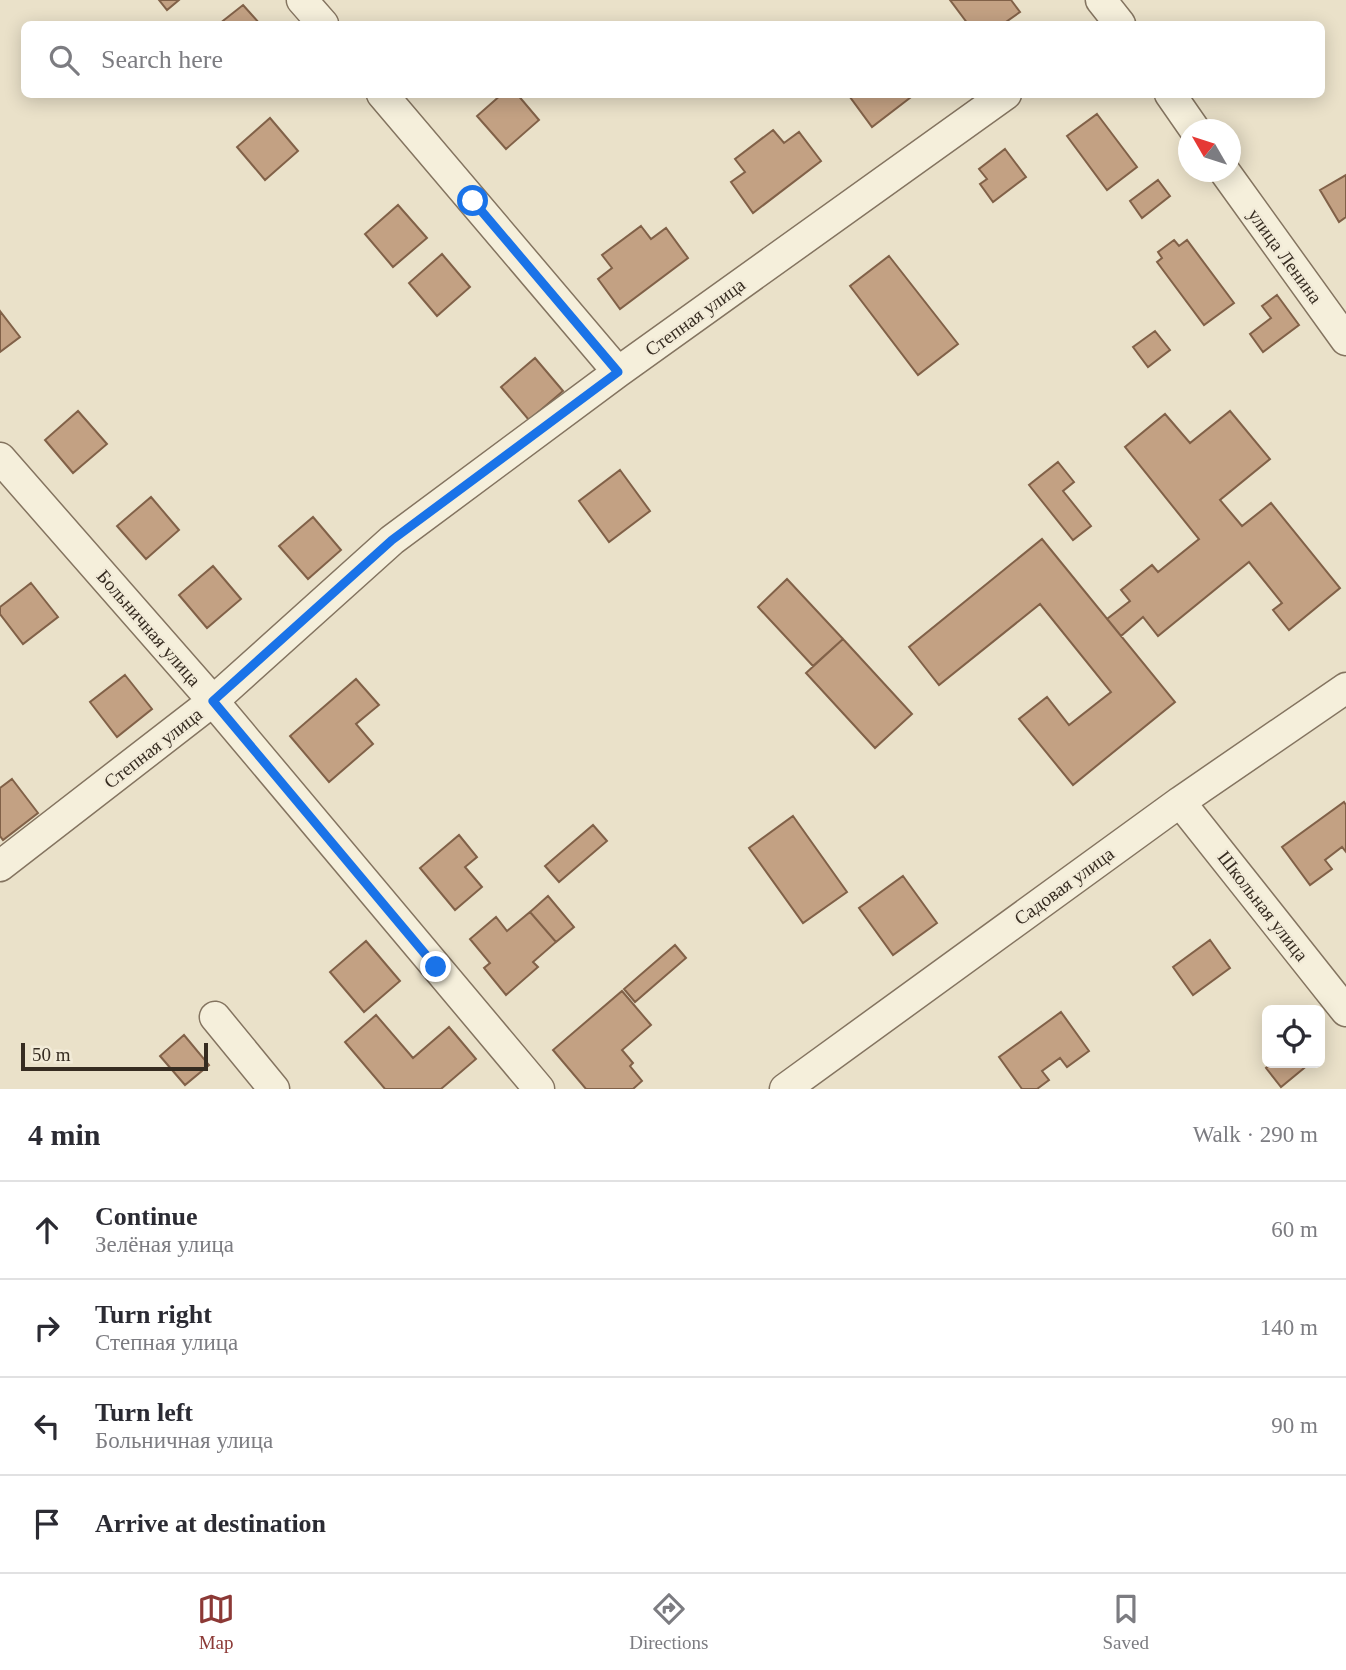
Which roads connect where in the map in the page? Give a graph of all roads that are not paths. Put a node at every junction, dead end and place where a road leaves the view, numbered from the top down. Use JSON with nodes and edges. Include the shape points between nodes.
{"nodes":[{"id":1,"x":302,"y":0,"type":"edge"},
{"id":2,"x":320,"y":21,"type":"edge"},
{"id":3,"x":385,"y":98,"type":"edge"},
{"id":4,"x":1000,"y":98,"type":"edge"},
{"id":5,"x":1173,"y":98,"type":"edge"},
{"id":6,"x":1187,"y":119,"type":"edge"},
{"id":7,"x":1232,"y":182,"type":"edge"},
{"id":8,"x":1346,"y":340,"type":"edge"},
{"id":9,"x":618,"y":372,"type":"junction"},
{"id":10,"x":0,"y":458,"type":"edge"},
{"id":11,"x":1346,"y":688,"type":"edge"},
{"id":12,"x":213,"y":701,"type":"junction"},
{"id":13,"x":1180,"y":802,"type":"junction"},
{"id":14,"x":0,"y":866,"type":"edge"},
{"id":15,"x":1346,"y":1011,"type":"edge"},
{"id":16,"x":215,"y":1017,"type":"dead end"},
{"id":17,"x":274,"y":1089,"type":"edge"},
{"id":18,"x":539,"y":1089,"type":"edge"},
{"id":19,"x":785,"y":1089,"type":"edge"}],
"edges":[{"from":1,"to":2,"type":"street"},
{"from":3,"to":9,"type":"street"},
{"from":4,"to":9,"type":"street","name":"Степная улица"},
{"from":5,"to":6,"type":"street"},
{"from":7,"to":8,"type":"street","name":"улица Ленина"},
{"from":9,"to":12,"type":"street","name":"Степная улица","via":[[392,540]]},
{"from":10,"to":12,"type":"street","name":"Больничная улица"},
{"from":11,"to":13,"type":"street","name":"Садовая улица"},
{"from":12,"to":14,"type":"street","name":"Степная улица"},
{"from":12,"to":18,"type":"street","name":"Больничная улица"},
{"from":13,"to":15,"type":"street","name":"Школьная улица"},
{"from":13,"to":19,"type":"street","name":"Садовая улица"},
{"from":16,"to":17,"type":"street"}]}
